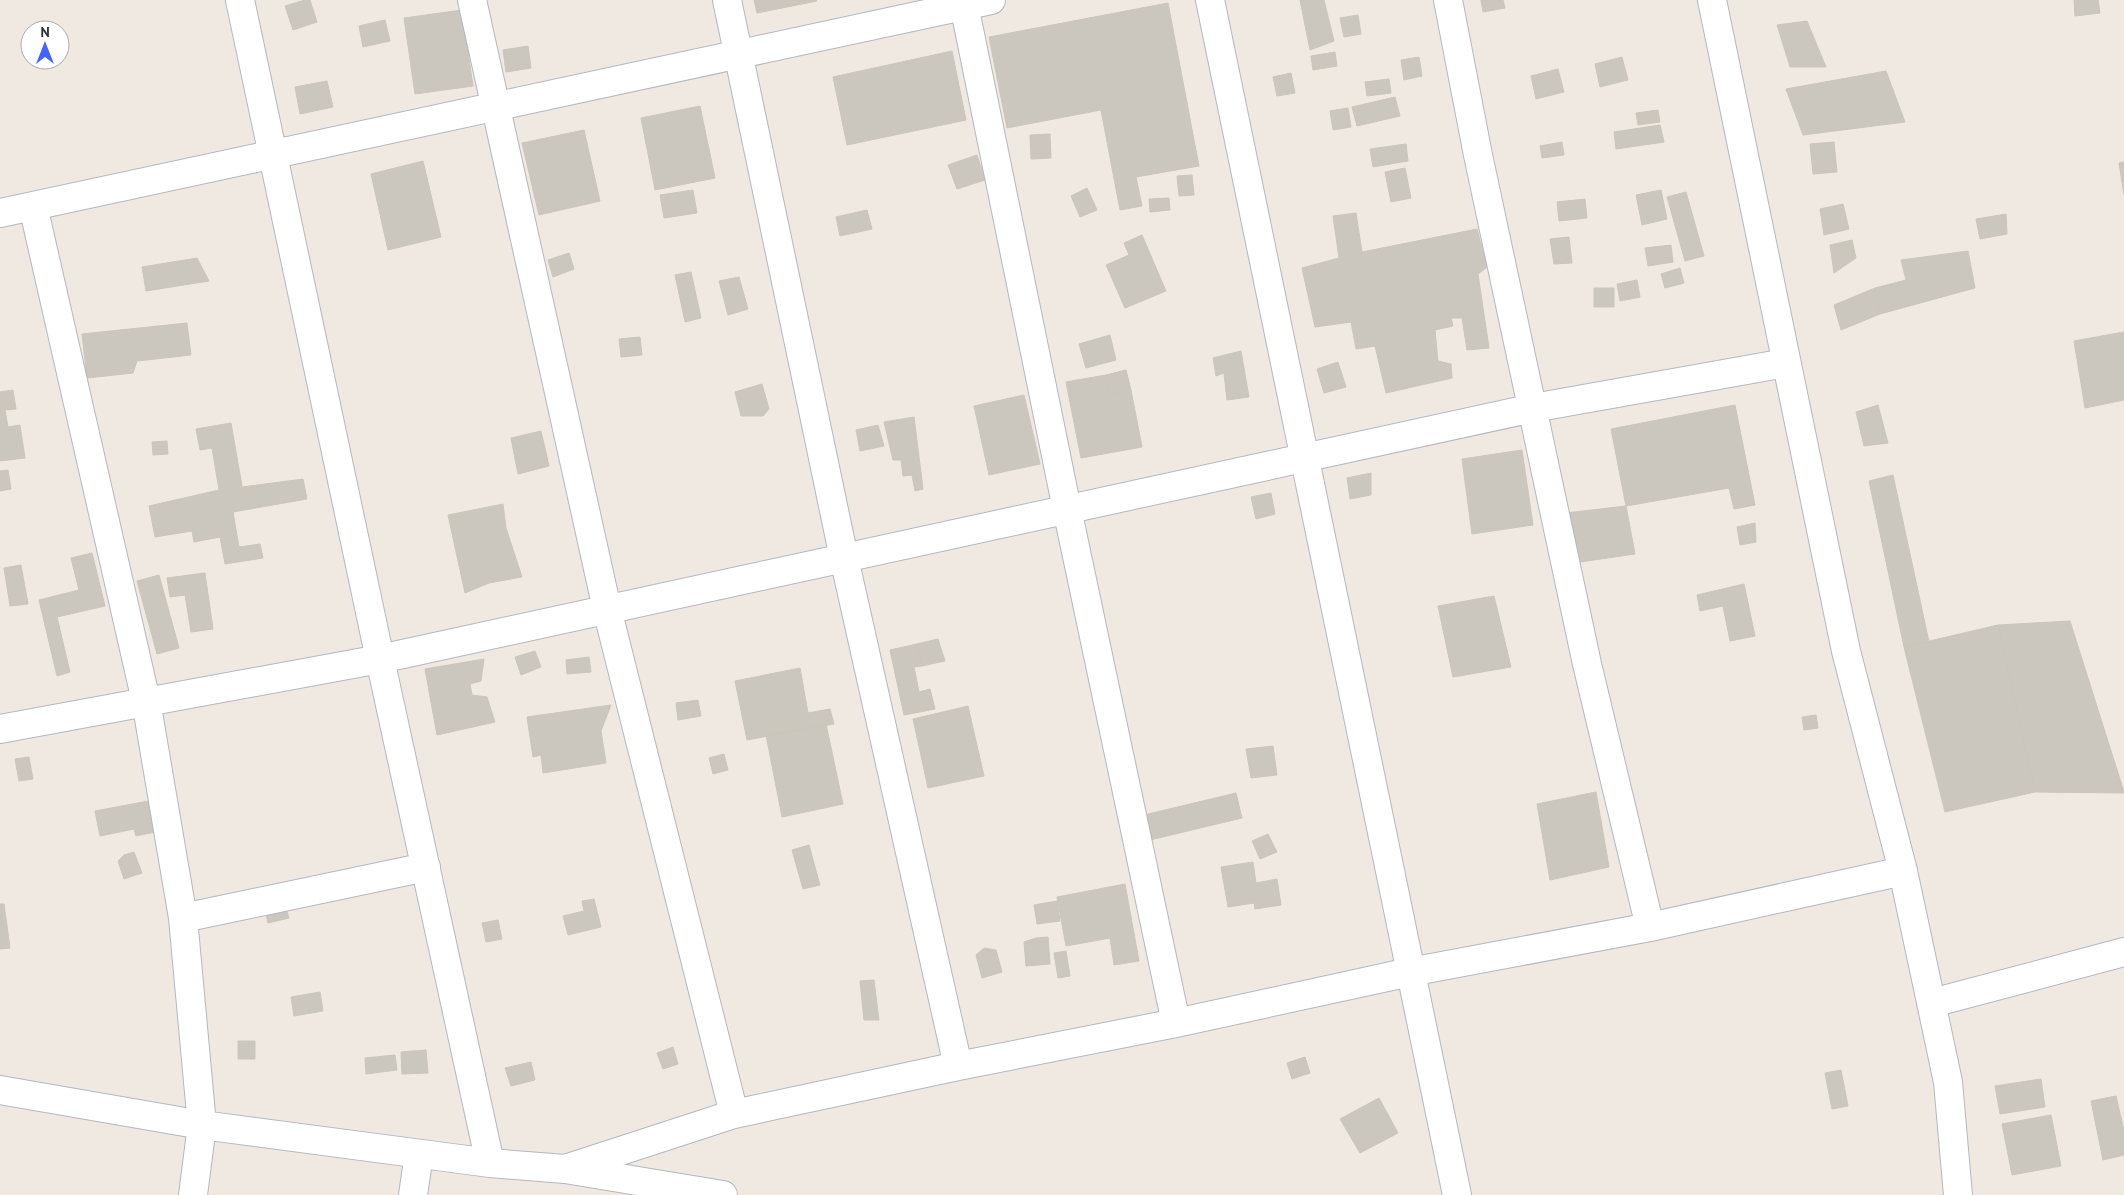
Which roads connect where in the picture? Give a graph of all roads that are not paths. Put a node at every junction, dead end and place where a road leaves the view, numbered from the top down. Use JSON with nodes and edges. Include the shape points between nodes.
{"nodes":[{"id":1,"x":240,"y":0,"type":"edge"},
{"id":2,"x":472,"y":0,"type":"edge"},
{"id":3,"x":727,"y":0,"type":"edge"},
{"id":4,"x":991,"y":0,"type":"edge"},
{"id":5,"x":1210,"y":0,"type":"edge"},
{"id":6,"x":1448,"y":0,"type":"edge"},
{"id":7,"x":1712,"y":0,"type":"edge"},
{"id":8,"x":963,"y":3,"type":"edge"},
{"id":9,"x":739,"y":55,"type":"junction"},
{"id":10,"x":494,"y":108,"type":"junction"},
{"id":11,"x":273,"y":155,"type":"junction"},
{"id":12,"x":33,"y":206,"type":"junction"},
{"id":13,"x":0,"y":213,"type":"edge"},
{"id":14,"x":1786,"y":363,"type":"junction"},
{"id":15,"x":1533,"y":408,"type":"junction"},
{"id":16,"x":1304,"y":458,"type":"junction"},
{"id":17,"x":1067,"y":509,"type":"junction"},
{"id":18,"x":844,"y":558,"type":"junction"},
{"id":19,"x":607,"y":609,"type":"junction"},
{"id":20,"x":380,"y":659,"type":"junction"},
{"id":21,"x":146,"y":701,"type":"junction"},
{"id":22,"x":0,"y":729,"type":"edge"},
{"id":23,"x":426,"y":867,"type":"junction"},
{"id":24,"x":1903,"y":870,"type":"junction"},
{"id":25,"x":183,"y":918,"type":"junction"},
{"id":26,"x":1650,"y":927,"type":"junction"},
{"id":27,"x":2124,"y":952,"type":"edge"},
{"id":28,"x":1410,"y":972,"type":"junction"},
{"id":29,"x":1932,"y":1003,"type":"junction"},
{"id":30,"x":1176,"y":1023,"type":"junction"},
{"id":31,"x":958,"y":1066,"type":"junction"},
{"id":32,"x":0,"y":1090,"type":"edge"},
{"id":33,"x":734,"y":1114,"type":"junction"},
{"id":34,"x":202,"y":1125,"type":"junction"},
{"id":35,"x":419,"y":1154,"type":"junction"},
{"id":36,"x":490,"y":1163,"type":"junction"},
{"id":37,"x":565,"y":1169,"type":"junction"},
{"id":38,"x":193,"y":1195,"type":"edge"},
{"id":39,"x":413,"y":1195,"type":"edge"},
{"id":40,"x":723,"y":1195,"type":"edge"},
{"id":41,"x":1457,"y":1195,"type":"edge"},
{"id":42,"x":1958,"y":1195,"type":"edge"}],
"edges":[{"from":1,"to":11,"type":"street"},
{"from":2,"to":10,"type":"street"},
{"from":3,"to":9,"type":"street"},
{"from":4,"to":8,"type":"street"},
{"from":5,"to":16,"type":"street"},
{"from":6,"to":15,"type":"street"},
{"from":7,"to":14,"type":"street"},
{"from":8,"to":9,"type":"street"},
{"from":8,"to":17,"type":"street"},
{"from":9,"to":10,"type":"street"},
{"from":9,"to":18,"type":"street"},
{"from":10,"to":11,"type":"street"},
{"from":10,"to":19,"type":"street"},
{"from":11,"to":12,"type":"street"},
{"from":11,"to":20,"type":"street"},
{"from":12,"to":13,"type":"street"},
{"from":12,"to":21,"type":"street"},
{"from":14,"to":15,"type":"street"},
{"from":14,"to":24,"type":"street","via":[[1846,651]]},
{"from":15,"to":16,"type":"street"},
{"from":15,"to":26,"type":"street","via":[[1587,664]]},
{"from":16,"to":17,"type":"street"},
{"from":16,"to":28,"type":"street"},
{"from":17,"to":18,"type":"street"},
{"from":17,"to":30,"type":"street"},
{"from":18,"to":19,"type":"street"},
{"from":18,"to":31,"type":"street"},
{"from":19,"to":20,"type":"street"},
{"from":19,"to":33,"type":"street"},
{"from":20,"to":21,"type":"street"},
{"from":20,"to":23,"type":"street"},
{"from":21,"to":22,"type":"street"},
{"from":21,"to":25,"type":"street"},
{"from":23,"to":25,"type":"street"},
{"from":23,"to":36,"type":"street"},
{"from":24,"to":26,"type":"street"},
{"from":24,"to":29,"type":"street"},
{"from":25,"to":34,"type":"street"},
{"from":26,"to":28,"type":"street"},
{"from":27,"to":29,"type":"street"},
{"from":28,"to":30,"type":"street"},
{"from":28,"to":41,"type":"street"},
{"from":29,"to":42,"type":"street","via":[[1948,1082]]},
{"from":30,"to":31,"type":"street"},
{"from":31,"to":33,"type":"street"},
{"from":32,"to":34,"type":"street"},
{"from":33,"to":37,"type":"street"},
{"from":34,"to":35,"type":"street"},
{"from":34,"to":38,"type":"street"},
{"from":35,"to":36,"type":"street"},
{"from":35,"to":39,"type":"street"},
{"from":36,"to":37,"type":"street"},
{"from":37,"to":40,"type":"street"}]}
